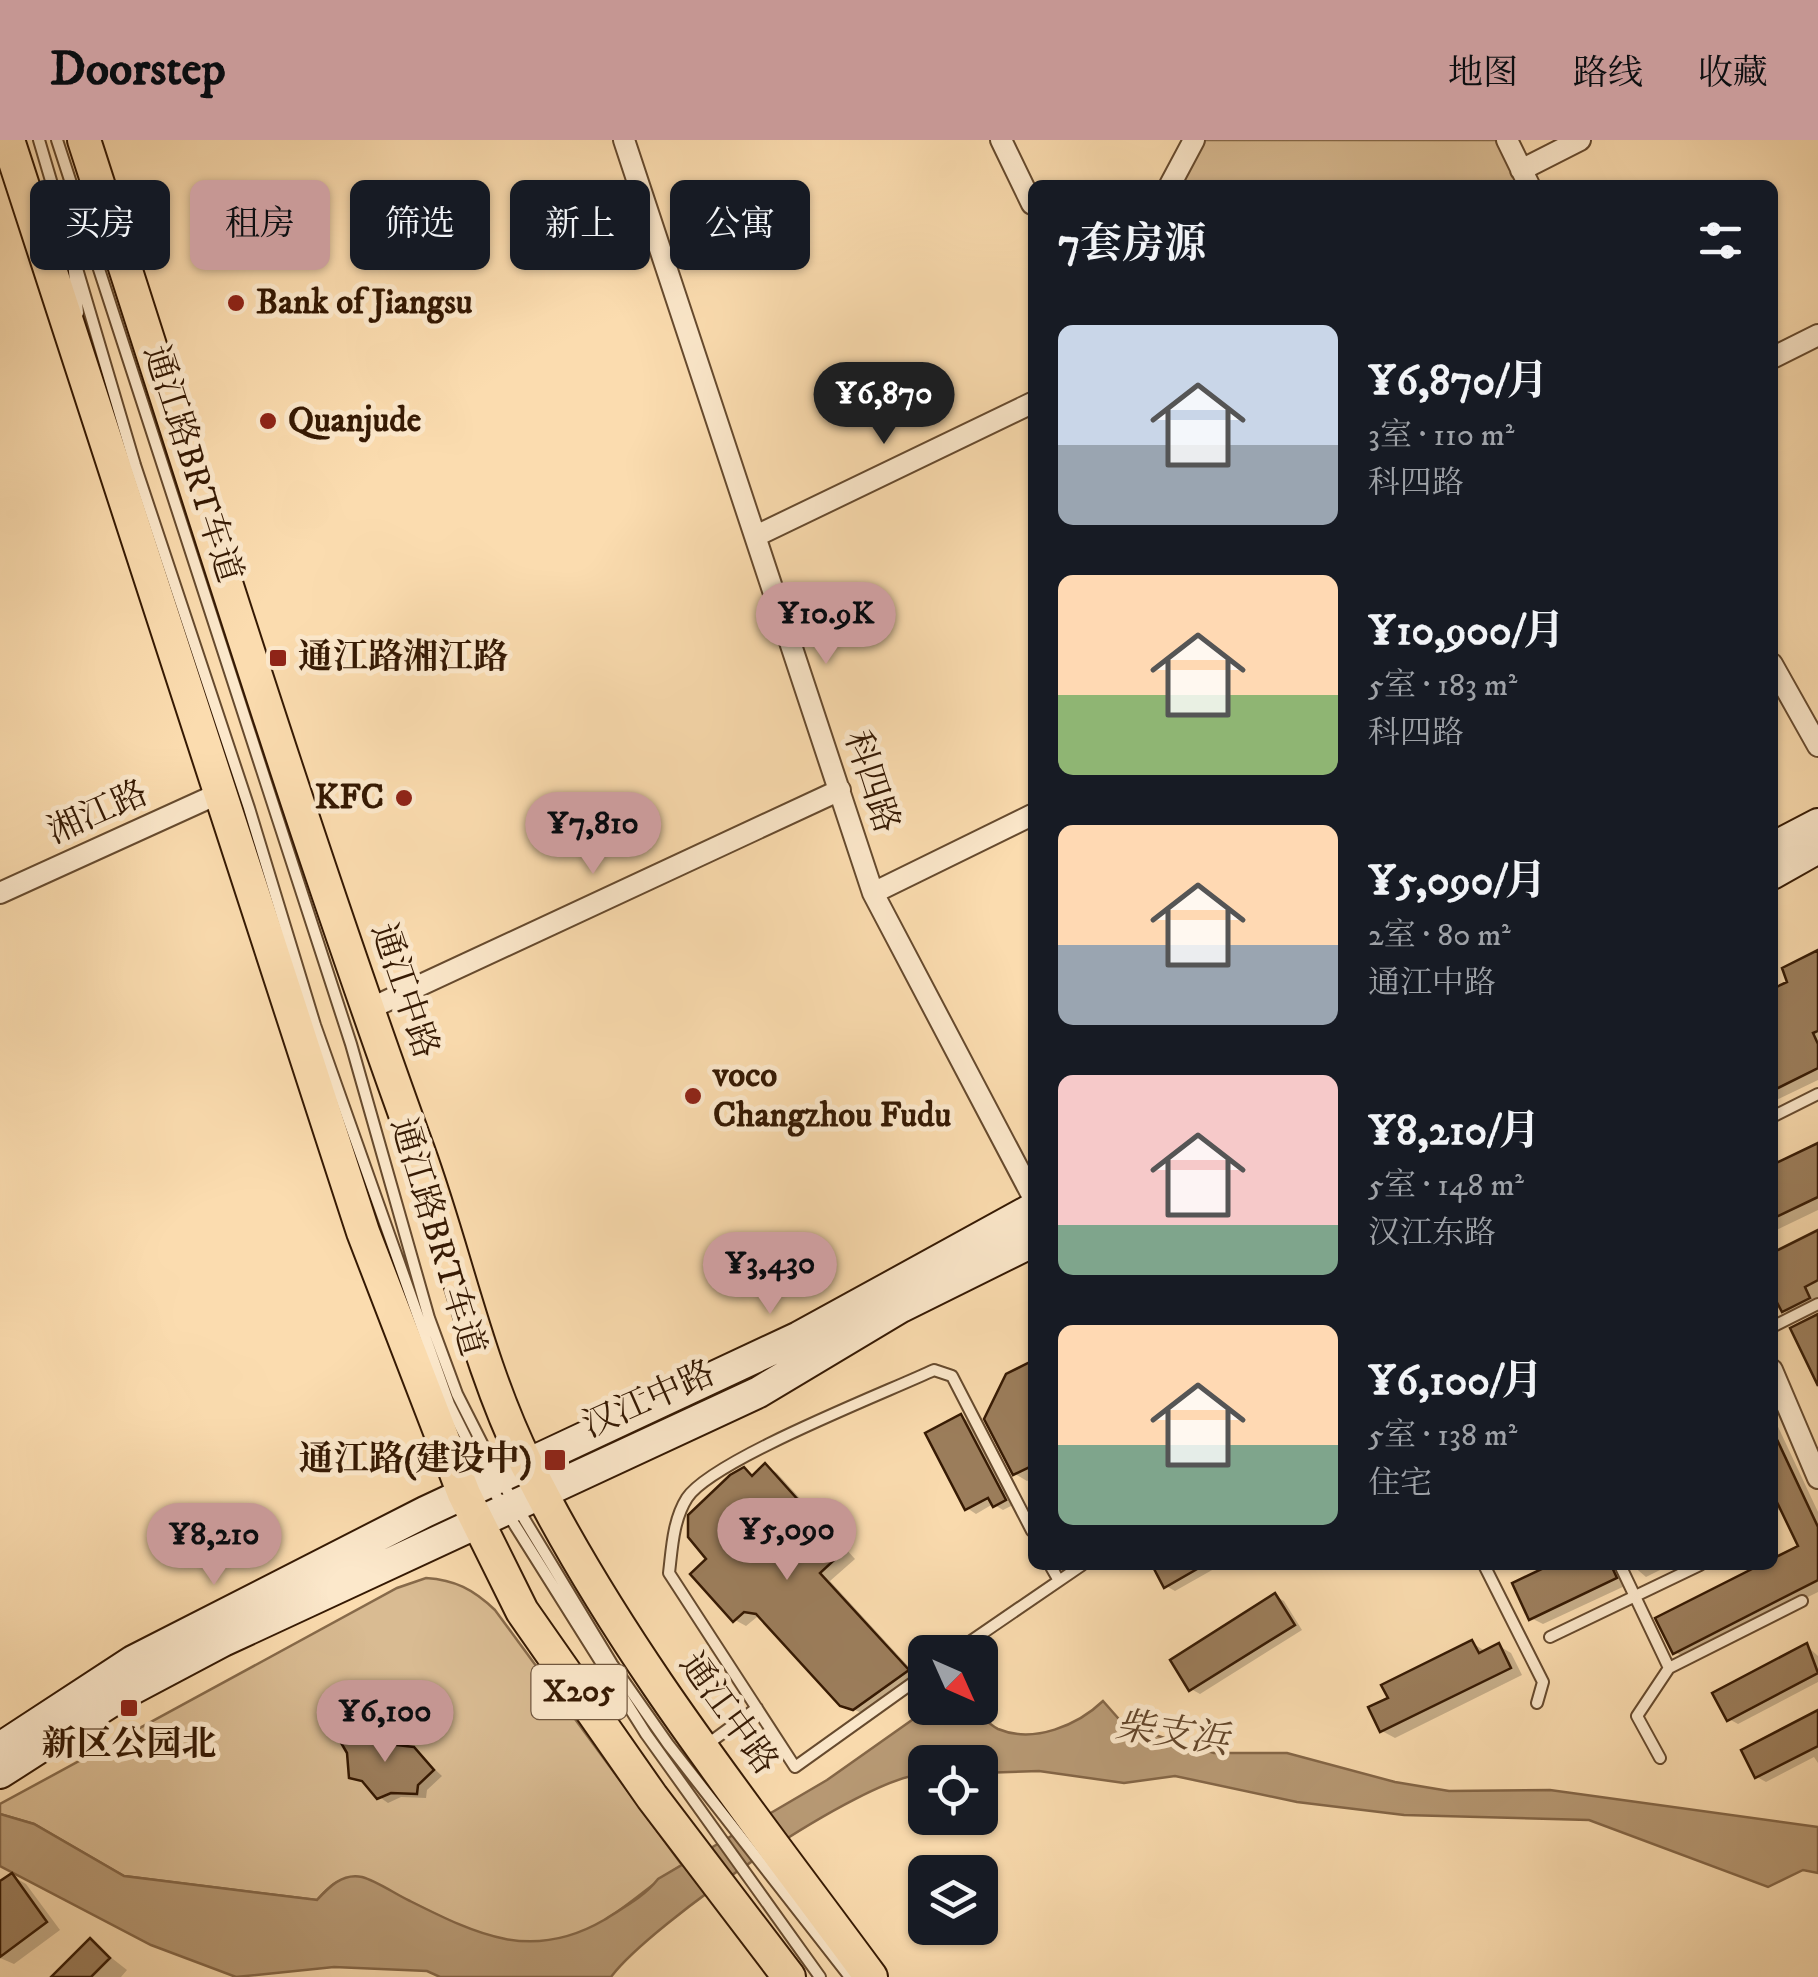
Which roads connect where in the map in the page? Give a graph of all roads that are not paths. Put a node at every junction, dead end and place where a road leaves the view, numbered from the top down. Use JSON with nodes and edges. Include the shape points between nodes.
{"nodes":[{"id":1,"x":8,"y":140,"type":"edge"},
{"id":2,"x":40,"y":140,"type":"edge"},
{"id":3,"x":57,"y":140,"type":"edge"},
{"id":4,"x":84,"y":140,"type":"edge"},
{"id":5,"x":1001,"y":140,"type":"edge"},
{"id":6,"x":1194,"y":140,"type":"edge"},
{"id":7,"x":1507,"y":140,"type":"edge"},
{"id":8,"x":1580,"y":140,"type":"edge"},
{"id":9,"x":632,"y":143,"type":"edge"},
{"id":10,"x":1525,"y":178,"type":"edge"},
{"id":11,"x":52,"y":180,"type":"edge"},
{"id":12,"x":1173,"y":180,"type":"edge"},
{"id":13,"x":1028,"y":196,"type":"edge"},
{"id":14,"x":74,"y":270,"type":"edge"},
{"id":15,"x":80,"y":270,"type":"edge"},
{"id":16,"x":1818,"y":335,"type":"edge"},
{"id":17,"x":1778,"y":355,"type":"edge"},
{"id":18,"x":84,"y":373,"type":"junction"},
{"id":19,"x":1028,"y":405,"type":"edge"},
{"id":20,"x":758,"y":535,"type":"junction"},
{"id":21,"x":1778,"y":675,"type":"edge"},
{"id":22,"x":1818,"y":746,"type":"edge"},
{"id":23,"x":840,"y":790,"type":"junction"},
{"id":24,"x":222,"y":792,"type":"junction"},
{"id":25,"x":1028,"y":818,"type":"edge"},
{"id":26,"x":1818,"y":824,"type":"edge"},
{"id":27,"x":1778,"y":845,"type":"edge"},
{"id":28,"x":1818,"y":848,"type":"edge"},
{"id":29,"x":1778,"y":871,"type":"edge"},
{"id":30,"x":0,"y":893,"type":"edge"},
{"id":31,"x":873,"y":893,"type":"junction"},
{"id":32,"x":367,"y":1010,"type":"junction"},
{"id":33,"x":315,"y":1025,"type":"junction"},
{"id":34,"x":1818,"y":1094,"type":"edge"},
{"id":35,"x":1778,"y":1114,"type":"edge"},
{"id":36,"x":1028,"y":1187,"type":"edge"},
{"id":37,"x":1028,"y":1211,"type":"edge"},
{"id":38,"x":1028,"y":1244,"type":"edge"},
{"id":39,"x":1818,"y":1304,"type":"edge"},
{"id":40,"x":1778,"y":1323,"type":"edge"},
{"id":41,"x":1778,"y":1384,"type":"edge"},
{"id":42,"x":1818,"y":1478,"type":"edge"},
{"id":43,"x":503,"y":1494,"type":"junction"},
{"id":44,"x":1028,"y":1523,"type":"edge"},
{"id":45,"x":1053,"y":1570,"type":"edge"},
{"id":46,"x":1073,"y":1570,"type":"edge"},
{"id":47,"x":1487,"y":1570,"type":"edge"},
{"id":48,"x":1622,"y":1570,"type":"edge"},
{"id":49,"x":1689,"y":1570,"type":"edge"},
{"id":50,"x":1058,"y":1579,"type":"junction"},
{"id":51,"x":1634,"y":1596,"type":"junction"},
{"id":52,"x":1802,"y":1601,"type":"dead end"},
{"id":53,"x":979,"y":1635,"type":"edge"},
{"id":54,"x":1550,"y":1638,"type":"dead end"},
{"id":55,"x":1669,"y":1668,"type":"junction"},
{"id":56,"x":908,"y":1686,"type":"edge"},
{"id":57,"x":1537,"y":1703,"type":"dead end"},
{"id":58,"x":756,"y":1708,"type":"junction"},
{"id":59,"x":0,"y":1748,"type":"edge"},
{"id":60,"x":703,"y":1748,"type":"junction"},
{"id":61,"x":1660,"y":1758,"type":"dead end"},
{"id":62,"x":0,"y":1773,"type":"edge"},
{"id":63,"x":745,"y":1822,"type":"junction"},
{"id":64,"x":781,"y":1870,"type":"junction"},
{"id":65,"x":740,"y":1888,"type":"junction"},
{"id":66,"x":789,"y":1977,"type":"edge"},
{"id":67,"x":820,"y":1977,"type":"edge"},
{"id":68,"x":850,"y":1977,"type":"edge"},
{"id":69,"x":871,"y":1977,"type":"edge"}],
"edges":[{"from":1,"to":18,"type":"main road","name":"通江中路"},
{"from":2,"to":11,"type":"lane","name":"通江路BRT车道"},
{"from":3,"to":43,"type":"lane","name":"通江路BRT车道","via":[[351,1044],[429,1318]]},
{"from":4,"to":32,"type":"main road","name":"通江中路"},
{"from":5,"to":13,"type":"street"},
{"from":6,"to":12,"type":"street"},
{"from":7,"to":10,"type":"street"},
{"from":8,"to":10,"type":"street"},
{"from":9,"to":20,"type":"street","name":"科四路"},
{"from":14,"to":18,"type":"lane"},
{"from":15,"to":33,"type":"lane","name":"通江路BRT车道","via":[[135,465]]},
{"from":16,"to":17,"type":"street"},
{"from":18,"to":24,"type":"main road","name":"通江中路"},
{"from":19,"to":20,"type":"street"},
{"from":20,"to":23,"type":"street","name":"科四路"},
{"from":21,"to":22,"type":"street"},
{"from":23,"to":31,"type":"street","name":"科四路"},
{"from":23,"to":32,"type":"street"},
{"from":24,"to":30,"type":"street","name":"湘江路"},
{"from":24,"to":33,"type":"lane"},
{"from":24,"to":43,"type":"main road","name":"通江中路","via":[[363,1232]]},
{"from":25,"to":31,"type":"street"},
{"from":26,"to":27,"type":"main road"},
{"from":28,"to":29,"type":"main road"},
{"from":31,"to":36,"type":"street","name":"科四路"},
{"from":32,"to":43,"type":"main road","name":"通江中路","via":[[422,1161],[491,1388]]},
{"from":33,"to":43,"type":"lane","name":"通江路BRT车道","via":[[449,1404]]},
{"from":34,"to":35,"type":"lane"},
{"from":37,"to":43,"type":"main road","name":"汉江中路"},
{"from":38,"to":43,"type":"main road","name":"汉江中路","via":[[901,1307],[759,1392]]},
{"from":39,"to":40,"type":"lane"},
{"from":41,"to":42,"type":"street"},
{"from":43,"to":59,"type":"main road","via":[[133,1661]]},
{"from":43,"to":60,"type":"main road","name":"通江中路","number":"X205","via":[[608,1611]]},
{"from":43,"to":62,"type":"main road","via":[[123,1694]]},
{"from":43,"to":63,"type":"lane","name":"通江路BRT车道","via":[[668,1744]]},
{"from":43,"to":65,"type":"main road","number":"X205","via":[[522,1610]]},
{"from":44,"to":58,"type":"lane","via":[[952,1376],[934,1370],[722,1467],[688,1497],[675,1528],[669,1574]]},
{"from":45,"to":50,"type":"lane"},
{"from":46,"to":50,"type":"lane"},
{"from":47,"to":57,"type":"lane","via":[[1544,1682]]},
{"from":48,"to":51,"type":"lane"},
{"from":49,"to":51,"type":"lane"},
{"from":50,"to":53,"type":"lane"},
{"from":51,"to":54,"type":"lane"},
{"from":51,"to":55,"type":"lane"},
{"from":52,"to":55,"type":"lane"},
{"from":55,"to":61,"type":"lane","via":[[1638,1716]]},
{"from":56,"to":58,"type":"lane","via":[[796,1767]]},
{"from":58,"to":60,"type":"lane"},
{"from":60,"to":63,"type":"main road","name":"通江中路","number":"X205"},
{"from":63,"to":64,"type":"main road","number":"X205"},
{"from":64,"to":68,"type":"lane"},
{"from":64,"to":69,"type":"main road","number":"X205"},
{"from":65,"to":66,"type":"main road","number":"X205"},
{"from":65,"to":67,"type":"lane"}]}
